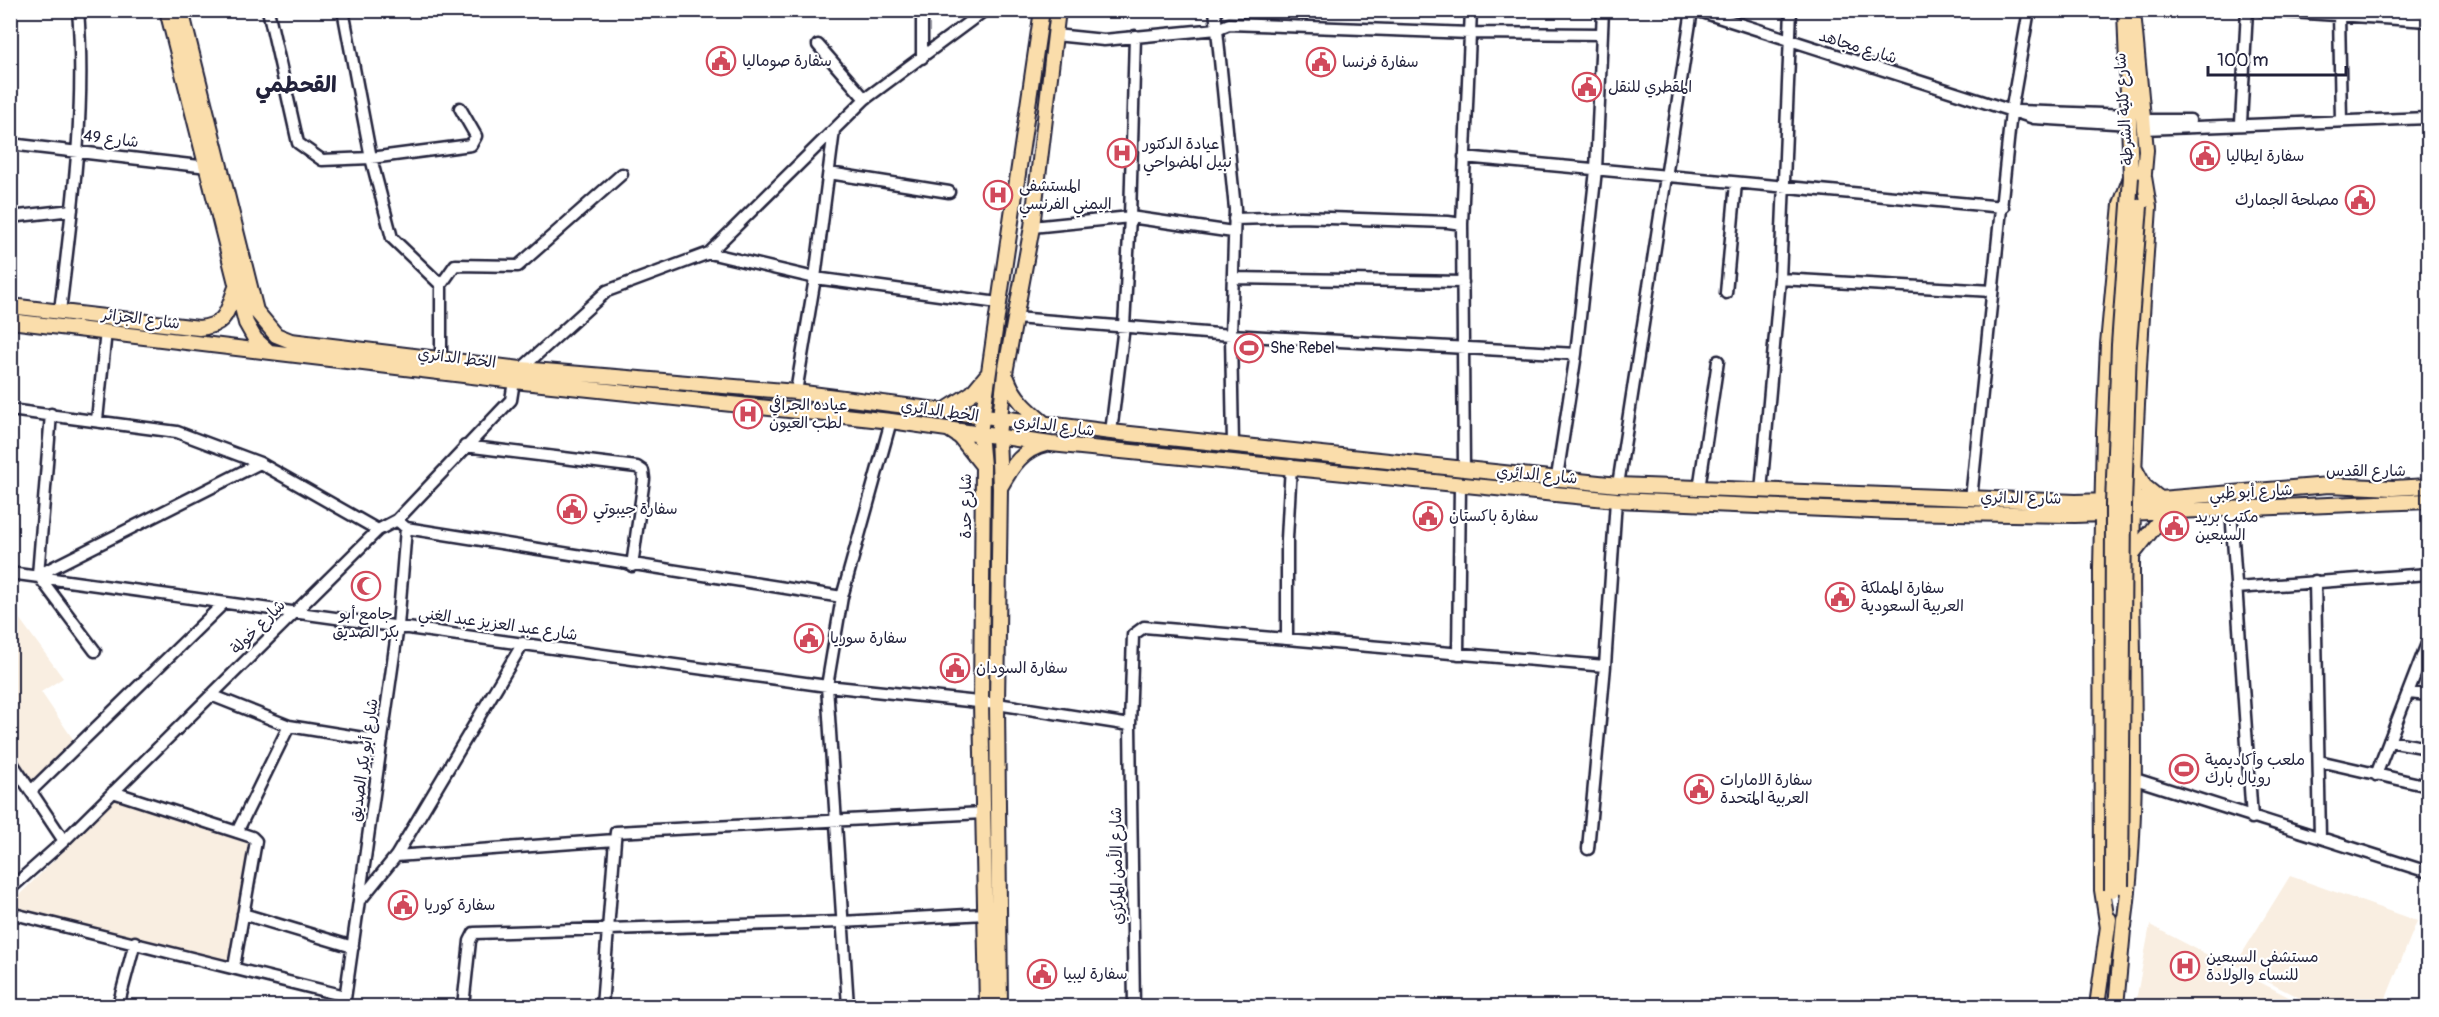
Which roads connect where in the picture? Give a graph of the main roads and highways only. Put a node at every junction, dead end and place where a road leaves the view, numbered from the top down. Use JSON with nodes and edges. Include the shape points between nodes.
{"nodes":[{"id":1,"x":167,"y":10,"type":"edge"},
{"id":2,"x":181,"y":10,"type":"edge"},
{"id":3,"x":1042,"y":10,"type":"edge"},
{"id":4,"x":1058,"y":10,"type":"edge"},
{"id":5,"x":2125,"y":10,"type":"edge"},
{"id":6,"x":2133,"y":10,"type":"edge"},
{"id":7,"x":196,"y":94,"type":"junction"},
{"id":8,"x":2137,"y":122,"type":"junction"},
{"id":9,"x":2137,"y":177,"type":"junction"},
{"id":10,"x":237,"y":285,"type":"junction"},
{"id":11,"x":10,"y":306,"type":"edge"},
{"id":12,"x":10,"y":321,"type":"edge"},
{"id":13,"x":268,"y":351,"type":"junction"},
{"id":14,"x":441,"y":365,"type":"junction"},
{"id":15,"x":988,"y":373,"type":"junction"},
{"id":16,"x":1005,"y":373,"type":"junction"},
{"id":17,"x":518,"y":375,"type":"junction"},
{"id":18,"x":944,"y":411,"type":"junction"},
{"id":19,"x":981,"y":416,"type":"junction"},
{"id":20,"x":1000,"y":418,"type":"junction"},
{"id":21,"x":1045,"y":423,"type":"junction"},
{"id":22,"x":948,"y":429,"type":"junction"},
{"id":23,"x":980,"y":433,"type":"junction"},
{"id":24,"x":2104,"y":433,"type":"junction"},
{"id":25,"x":2135,"y":433,"type":"junction"},
{"id":26,"x":998,"y":435,"type":"junction"},
{"id":27,"x":1052,"y":444,"type":"junction"},
{"id":28,"x":983,"y":466,"type":"junction"},
{"id":29,"x":2134,"y":468,"type":"junction"},
{"id":30,"x":2103,"y":478,"type":"junction"},
{"id":31,"x":1618,"y":485,"type":"junction"},
{"id":32,"x":2428,"y":486,"type":"edge"},
{"id":33,"x":2320,"y":487,"type":"junction"},
{"id":34,"x":2355,"y":487,"type":"junction"},
{"id":35,"x":1000,"y":488,"type":"junction"},
{"id":36,"x":1881,"y":495,"type":"junction"},
{"id":37,"x":1899,"y":496,"type":"junction"},
{"id":38,"x":2160,"y":499,"type":"junction"},
{"id":39,"x":1616,"y":500,"type":"junction"},
{"id":40,"x":2428,"y":501,"type":"edge"},
{"id":41,"x":2353,"y":504,"type":"junction"},
{"id":42,"x":2322,"y":506,"type":"junction"},
{"id":43,"x":2134,"y":507,"type":"junction"},
{"id":44,"x":2102,"y":508,"type":"junction"},
{"id":45,"x":2075,"y":509,"type":"junction"},
{"id":46,"x":1877,"y":512,"type":"junction"},
{"id":47,"x":1895,"y":512,"type":"junction"},
{"id":48,"x":2166,"y":512,"type":"junction"},
{"id":49,"x":2102,"y":533,"type":"junction"},
{"id":50,"x":2133,"y":560,"type":"junction"},
{"id":51,"x":2101,"y":568,"type":"junction"},
{"id":52,"x":2117,"y":888,"type":"junction"},
{"id":53,"x":2124,"y":926,"type":"junction"},
{"id":54,"x":2108,"y":928,"type":"junction"},
{"id":55,"x":987,"y":1006,"type":"edge"},
{"id":56,"x":1000,"y":1006,"type":"edge"},
{"id":57,"x":2097,"y":1006,"type":"edge"},
{"id":58,"x":2116,"y":1006,"type":"edge"}],
"edges":[{"from":1,"to":7,"type":"main road","name":"الخط الدائري"},
{"from":2,"to":7,"type":"main road","name":"الخط الدائري"},
{"from":3,"to":15,"type":"main road","name":"شارع حدة"},
{"from":4,"to":16,"type":"main road","name":"شارع حدة","via":[[1032,227]]},
{"from":5,"to":8,"type":"main road","name":"شارع كلية الشرطة"},
{"from":6,"to":8,"type":"main road","name":"شارع كلية الشرطة"},
{"from":7,"to":10,"type":"main road","name":"الخط الدائري","via":[[208,166]]},
{"from":7,"to":14,"type":"main road","name":"الخط الدائري","via":[[256,311],[265,326],[291,341]]},
{"from":8,"to":9,"type":"main road","name":"شارع كلية الشرطة"},
{"from":9,"to":24,"type":"main road","via":[[2121,204]]},
{"from":9,"to":25,"type":"main road","via":[[2149,207]]},
{"from":9,"to":52,"type":"main road","name":"شارع كلية الشرطة","bridge":true,"via":[[2140,206],[2129,346],[2124,494]]},
{"from":9,"to":52,"type":"main road","bridge":true,"via":[[2119,345],[2113,504]]},
{"from":10,"to":11,"type":"main road","name":"شارع الجزائر","via":[[224,319],[215,326],[199,328]]},
{"from":10,"to":13,"type":"main road","name":"الخط الدائري","via":[[246,323]]},
{"from":12,"to":13,"type":"main road","name":"شارع الجزائر"},
{"from":13,"to":14,"type":"main road","name":"الخط الدائري"},
{"from":14,"to":17,"type":"main road","name":"الخط الدائري"},
{"from":15,"to":18,"type":"main road","via":[[972,393]]},
{"from":15,"to":19,"type":"main road","name":"شارع حدة"},
{"from":16,"to":20,"type":"main road","name":"شارع حدة"},
{"from":16,"to":21,"type":"main road","via":[[1021,403]]},
{"from":17,"to":18,"type":"main road","name":"الخط الدائري","via":[[796,392]]},
{"from":17,"to":22,"type":"main road","name":"الخط الدائري"},
{"from":18,"to":19,"type":"main road","name":"الخط الدائري"},
{"from":19,"to":20,"type":"main road","name":"الخط الدائري"},
{"from":19,"to":23,"type":"main road","name":"شارع حدة"},
{"from":20,"to":21,"type":"main road","name":"شارع الدائري"},
{"from":20,"to":26,"type":"main road","name":"شارع حدة"},
{"from":21,"to":31,"type":"main road","name":"شارع الدائري"},
{"from":22,"to":23,"type":"main road","name":"الخط الدائري"},
{"from":22,"to":28,"type":"main road","via":[[960,437]]},
{"from":23,"to":26,"type":"main road","name":"الخط الدائري"},
{"from":23,"to":28,"type":"main road","name":"شارع حدة"},
{"from":24,"to":25,"type":"main road","via":[[2109,443],[2123,447]]},
{"from":24,"to":30,"type":"main road"},
{"from":25,"to":29,"type":"main road"},
{"from":26,"to":27,"type":"main road","name":"شارع الدائري"},
{"from":26,"to":35,"type":"main road","name":"شارع حدة"},
{"from":27,"to":35,"type":"main road","via":[[1037,446],[1015,461]]},
{"from":27,"to":39,"type":"main road","name":"شارع الدائري"},
{"from":28,"to":55,"type":"main road","name":"شارع حدة","via":[[981,702]]},
{"from":29,"to":38,"type":"main road","via":[[2144,486]]},
{"from":29,"to":43,"type":"main road"},
{"from":30,"to":44,"type":"main road"},
{"from":30,"to":45,"type":"main road","via":[[2097,492]]},
{"from":31,"to":36,"type":"main road","name":"شارع الدائري"},
{"from":31,"to":39,"type":"main road"},
{"from":32,"to":34,"type":"main road","name":"شارع القدس"},
{"from":33,"to":34,"type":"main road","name":"شارع القدس"},
{"from":33,"to":38,"type":"main road","name":"شارع القدس"},
{"from":33,"to":42,"type":"main road","via":[[2330,497]]},
{"from":34,"to":41,"type":"main road","via":[[2346,494]]},
{"from":35,"to":56,"type":"main road","name":"شارع حدة"},
{"from":36,"to":37,"type":"main road","name":"شارع الدائري"},
{"from":36,"to":46,"type":"main road","via":[[1885,506]]},
{"from":37,"to":45,"type":"main road","name":"شارع الدائري"},
{"from":37,"to":47,"type":"main road","via":[[1890,504]]},
{"from":38,"to":43,"type":"main road","name":"شارع أبو ظبي"},
{"from":39,"to":46,"type":"main road","name":"شارع الدائري"},
{"from":40,"to":41,"type":"main road","name":"شارع أبو ظبي"},
{"from":41,"to":42,"type":"main road","name":"شارع أبو ظبي"},
{"from":42,"to":48,"type":"main road","name":"شارع أبو ظبي"},
{"from":43,"to":44,"type":"main road","name":"شارع أبو ظبي"},
{"from":43,"to":48,"type":"main road","name":"شارع أبو ظبي"},
{"from":43,"to":50,"type":"main road"},
{"from":44,"to":45,"type":"main road","name":"شارع أبو ظبي"},
{"from":44,"to":49,"type":"main road"},
{"from":45,"to":47,"type":"main road","name":"شارع الدائري"},
{"from":45,"to":49,"type":"main road"},
{"from":46,"to":47,"type":"main road","name":"شارع الدائري"},
{"from":48,"to":50,"type":"main road"},
{"from":49,"to":51,"type":"main road"},
{"from":50,"to":51,"type":"main road","via":[[2119,554],[2107,557]]},
{"from":50,"to":53,"type":"main road","via":[[2135,779]]},
{"from":51,"to":54,"type":"main road","via":[[2102,890]]},
{"from":52,"to":53,"type":"main road"},
{"from":52,"to":54,"type":"main road"},
{"from":53,"to":58,"type":"main road"},
{"from":54,"to":57,"type":"main road"}]}
